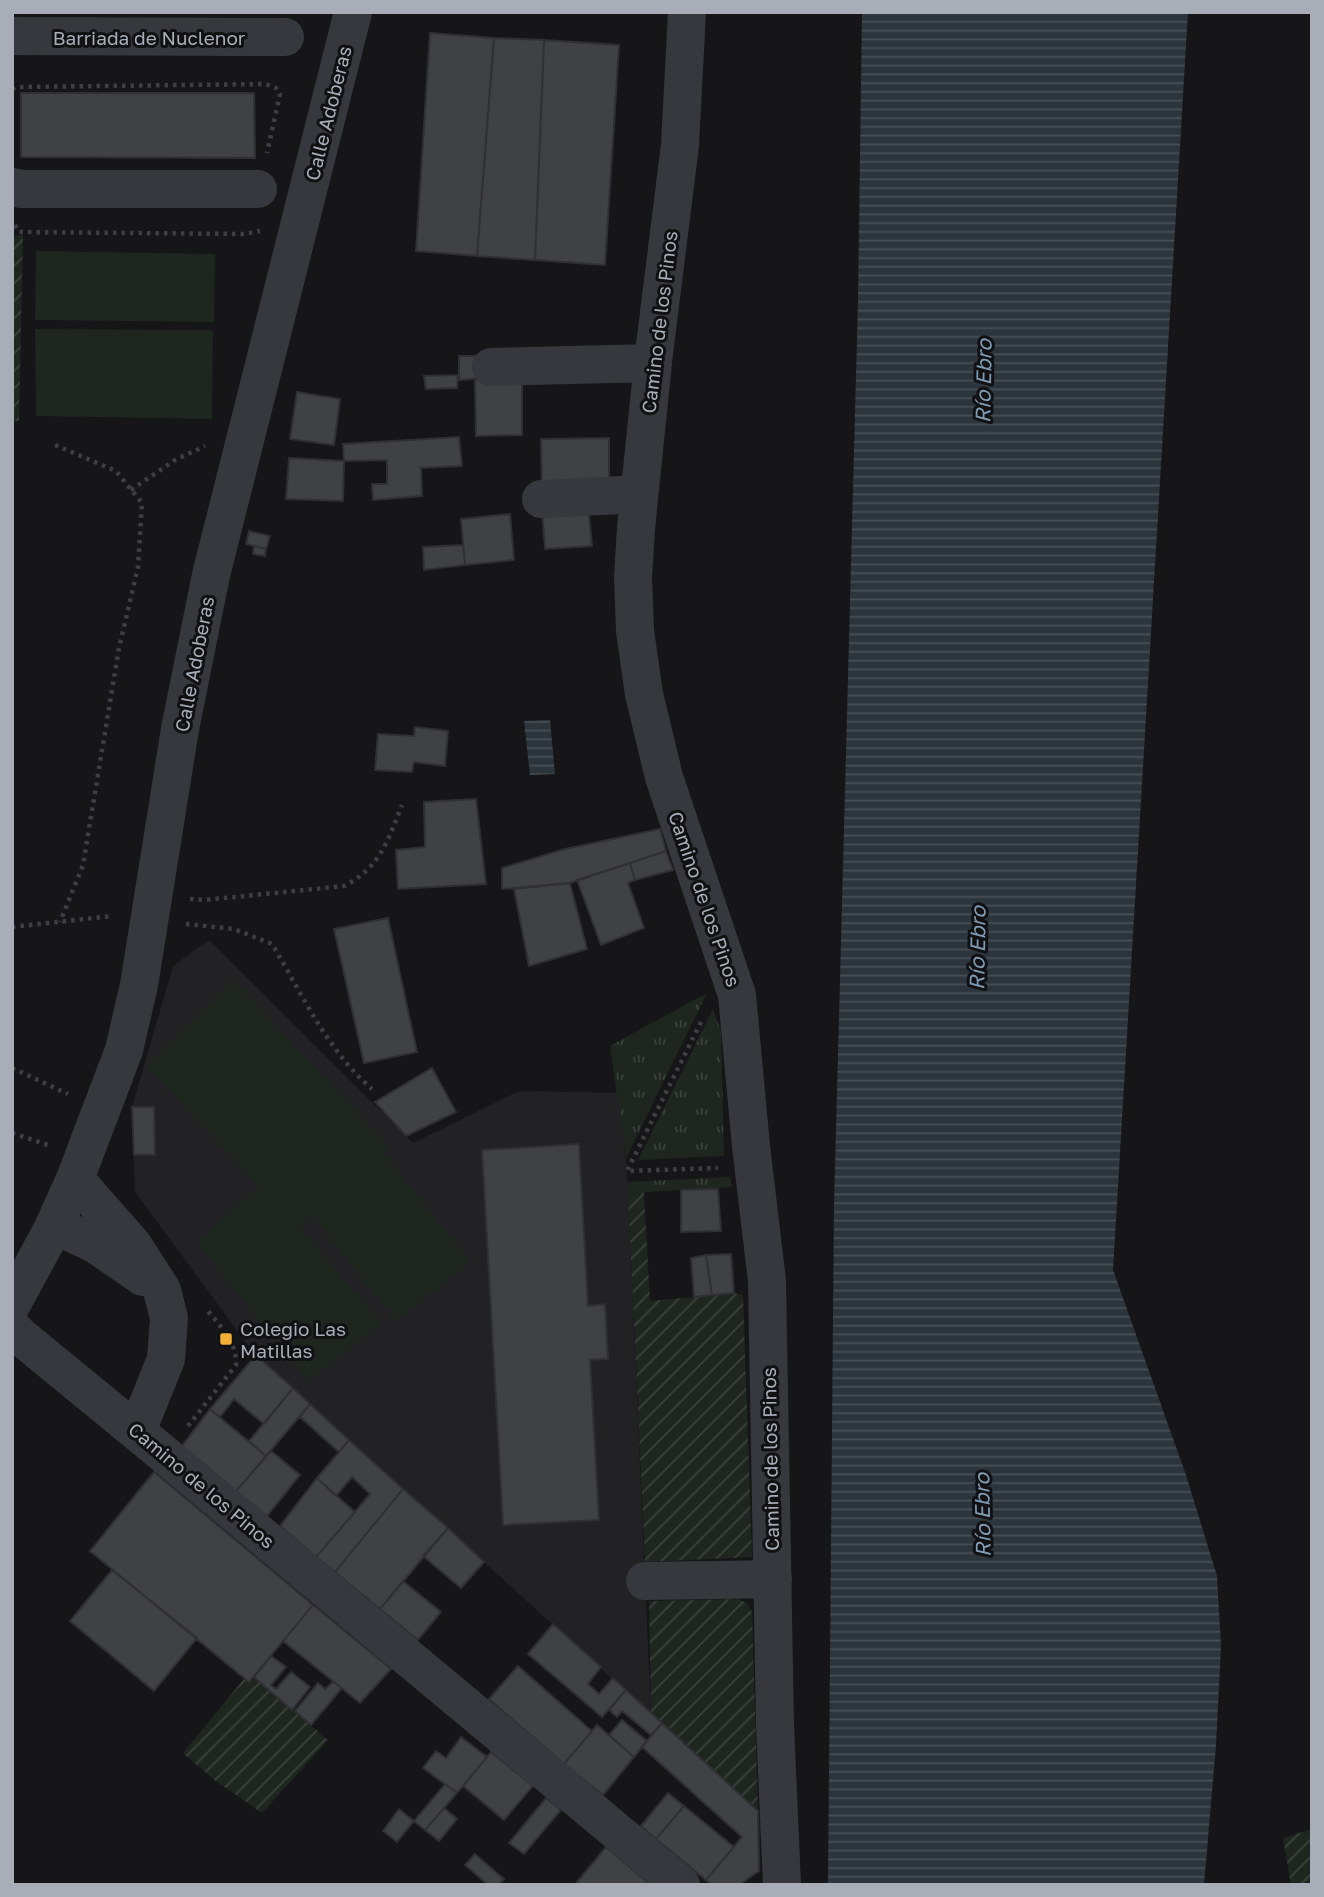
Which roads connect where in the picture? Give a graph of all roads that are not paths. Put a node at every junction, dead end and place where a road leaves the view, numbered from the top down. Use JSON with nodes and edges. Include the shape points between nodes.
{"nodes":[{"id":1,"x":353,"y":12,"type":"edge"},
{"id":2,"x":687,"y":12,"type":"edge"},
{"id":3,"x":12,"y":36,"type":"edge"},
{"id":4,"x":285,"y":37,"type":"dead end"},
{"id":5,"x":261,"y":177,"type":"road end"},
{"id":6,"x":12,"y":187,"type":"edge"},
{"id":7,"x":653,"y":363,"type":"junction"},
{"id":8,"x":491,"y":367,"type":"dead end"},
{"id":9,"x":622,"y":495,"type":"dead end"},
{"id":10,"x":541,"y":499,"type":"dead end"},
{"id":11,"x":75,"y":1179,"type":"junction"},
{"id":12,"x":55,"y":1225,"type":"junction"},
{"id":13,"x":162,"y":1290,"type":"junction"},
{"id":14,"x":12,"y":1304,"type":"edge"},
{"id":15,"x":12,"y":1328,"type":"edge"},
{"id":16,"x":137,"y":1431,"type":"junction"},
{"id":17,"x":773,"y":1579,"type":"junction"},
{"id":18,"x":645,"y":1581,"type":"dead end"},
{"id":19,"x":776,"y":1882,"type":"edge"},
{"id":20,"x":681,"y":1885,"type":"edge"}],
"edges":[{"from":1,"to":11,"type":"street","name":"Calle Adoberas","via":[[211,575],[124,1049]]},
{"from":2,"to":7,"type":"street","name":"Camino de los Pinos","via":[[680,145]]},
{"from":3,"to":4,"type":"street","name":"Barriada de Nuclenor"},
{"from":5,"to":6,"type":"street"},
{"from":7,"to":8,"type":"street"},
{"from":7,"to":17,"type":"street","name":"Camino de los Pinos","via":[[633,577],[635,631],[664,777],[737,995],[767,1281]]},
{"from":9,"to":10,"type":"street"},
{"from":11,"to":12,"type":"street","name":"Calle Adoberas"},
{"from":11,"to":13,"type":"street","via":[[133,1245]]},
{"from":12,"to":13,"type":"street","via":[[95,1244]]},
{"from":12,"to":14,"type":"street","name":"Calle Adoberas"},
{"from":13,"to":16,"type":"street","via":[[169,1318],[166,1359]]},
{"from":15,"to":16,"type":"street","name":"Camino de los Pinos"},
{"from":16,"to":20,"type":"street","name":"Camino de los Pinos"},
{"from":17,"to":18,"type":"street"},
{"from":17,"to":19,"type":"street","name":"Camino de los Pinos"}]}
